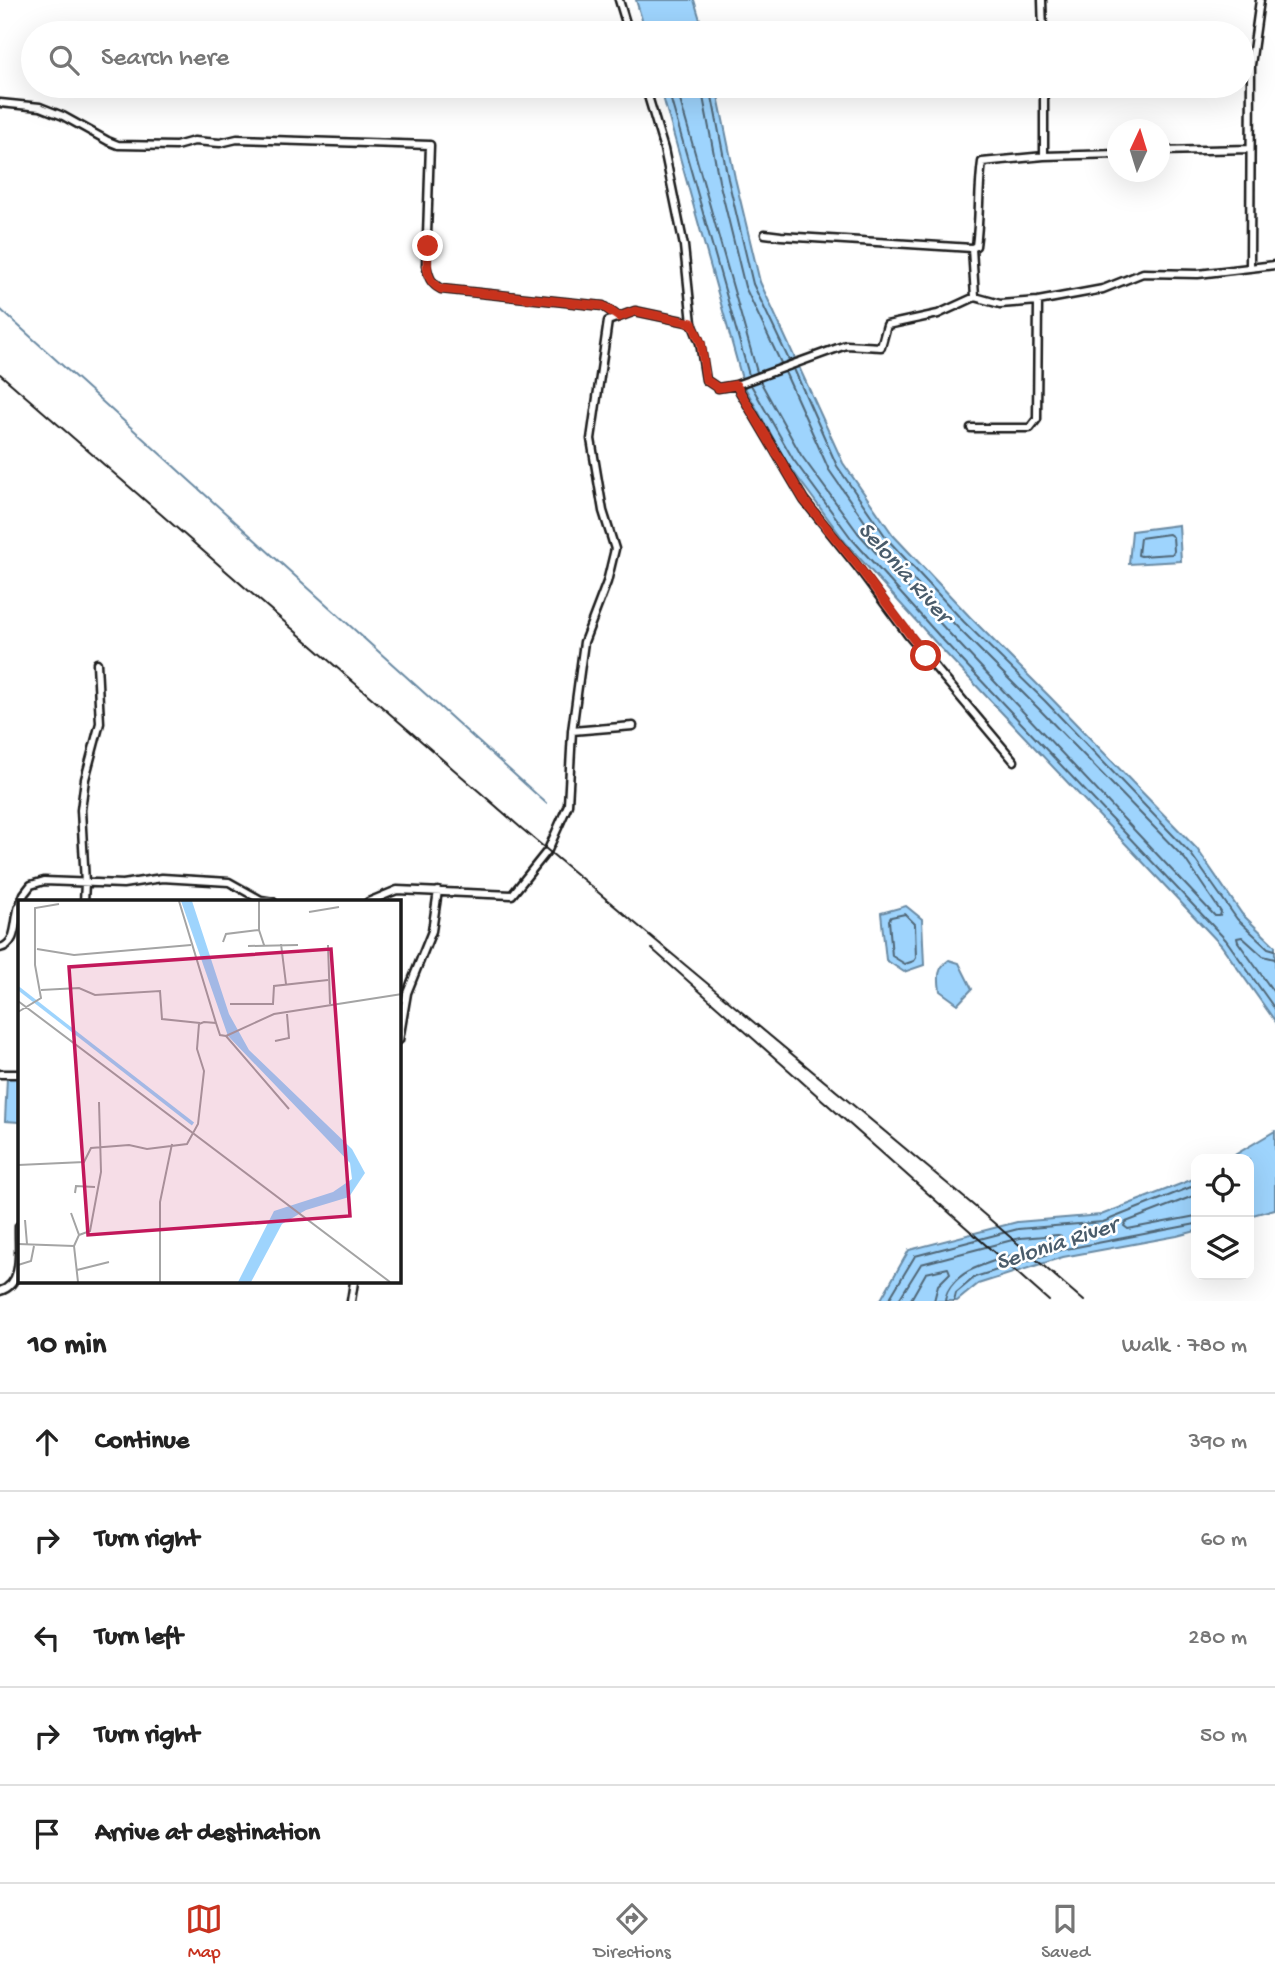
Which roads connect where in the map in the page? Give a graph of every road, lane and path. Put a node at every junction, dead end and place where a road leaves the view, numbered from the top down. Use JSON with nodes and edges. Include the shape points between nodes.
{"nodes":[{"id":1,"x":620,"y":0,"type":"edge"},
{"id":2,"x":1042,"y":0,"type":"edge"},
{"id":3,"x":1260,"y":0,"type":"edge"},
{"id":4,"x":626,"y":21,"type":"edge"},
{"id":5,"x":1043,"y":21,"type":"edge"},
{"id":6,"x":1254,"y":43,"type":"edge"},
{"id":7,"x":649,"y":98,"type":"edge"},
{"id":8,"x":1044,"y":98,"type":"edge"},
{"id":9,"x":1251,"y":98,"type":"edge"},
{"id":10,"x":0,"y":103,"type":"edge"},
{"id":11,"x":1250,"y":149,"type":"junction"},
{"id":12,"x":1170,"y":151,"type":"edge"},
{"id":13,"x":1107,"y":154,"type":"edge"},
{"id":14,"x":1044,"y":156,"type":"junction"},
{"id":15,"x":765,"y":234,"type":"dead end"},
{"id":16,"x":972,"y":248,"type":"junction"},
{"id":17,"x":1275,"y":265,"type":"edge"},
{"id":18,"x":1250,"y":267,"type":"junction"},
{"id":19,"x":975,"y":297,"type":"junction"},
{"id":20,"x":1038,"y":301,"type":"junction"},
{"id":21,"x":619,"y":317,"type":"junction"},
{"id":22,"x":692,"y":323,"type":"junction"},
{"id":23,"x":736,"y":385,"type":"junction"},
{"id":24,"x":971,"y":428,"type":"dead end"},
{"id":25,"x":97,"y":663,"type":"dead end"},
{"id":26,"x":634,"y":726,"type":"dead end"},
{"id":27,"x":572,"y":732,"type":"junction"},
{"id":28,"x":1014,"y":761,"type":"dead end"},
{"id":29,"x":85,"y":883,"type":"junction"},
{"id":30,"x":438,"y":891,"type":"junction"},
{"id":31,"x":22,"y":900,"type":"edge"},
{"id":32,"x":84,"y":900,"type":"edge"},
{"id":33,"x":261,"y":900,"type":"edge"},
{"id":34,"x":373,"y":900,"type":"edge"},
{"id":35,"x":18,"y":909,"type":"edge"},
{"id":36,"x":0,"y":948,"type":"edge"},
{"id":37,"x":401,"y":992,"type":"edge"},
{"id":38,"x":407,"y":993,"type":"junction"},
{"id":39,"x":401,"y":1028,"type":"edge"},
{"id":40,"x":0,"y":1074,"type":"edge"},
{"id":41,"x":18,"y":1074,"type":"edge"},
{"id":42,"x":18,"y":1273,"type":"edge"},
{"id":43,"x":354,"y":1283,"type":"edge"},
{"id":44,"x":0,"y":1291,"type":"edge"},
{"id":45,"x":351,"y":1301,"type":"edge"}],
"edges":[{"from":1,"to":4,"type":"street"},
{"from":2,"to":5,"type":"street"},
{"from":3,"to":6,"type":"street"},
{"from":7,"to":22,"type":"street","via":[[684,246]]},
{"from":8,"to":14,"type":"street"},
{"from":9,"to":11,"type":"street"},
{"from":10,"to":21,"type":"street","via":[[40,107],[118,145],[176,146],[237,139],[430,145],[426,265],[433,285],[603,306]]},
{"from":11,"to":12,"type":"street"},
{"from":11,"to":18,"type":"street"},
{"from":13,"to":14,"type":"street"},
{"from":14,"to":16,"type":"street","via":[[982,162],[979,223]]},
{"from":15,"to":16,"type":"street"},
{"from":16,"to":19,"type":"street"},
{"from":17,"to":18,"type":"street"},
{"from":18,"to":20,"type":"street","via":[[1198,274],[1143,273],[1103,289]]},
{"from":19,"to":20,"type":"street","via":[[1000,304]]},
{"from":19,"to":23,"type":"street","via":[[938,314],[887,325],[881,347],[846,345]]},
{"from":20,"to":24,"type":"street","via":[[1037,419],[1030,428]]},
{"from":21,"to":22,"type":"street","via":[[635,311]]},
{"from":21,"to":27,"type":"street","via":[[608,321],[591,439],[603,511],[615,549],[584,642]]},
{"from":22,"to":23,"type":"street","via":[[701,343],[706,380],[718,388]]},
{"from":23,"to":28,"type":"street","via":[[804,500],[908,635]]},
{"from":25,"to":29,"type":"street","via":[[100,723],[81,810]]},
{"from":26,"to":27,"type":"street"},
{"from":27,"to":30,"type":"street","via":[[568,805],[548,850],[512,895]]},
{"from":29,"to":31,"type":"street","via":[[44,881],[31,885]]},
{"from":29,"to":32,"type":"street"},
{"from":29,"to":33,"type":"street","via":[[162,878],[229,881]]},
{"from":30,"to":34,"type":"street","via":[[397,890]]},
{"from":30,"to":38,"type":"street","via":[[432,931]]},
{"from":35,"to":36,"type":"street","via":[[10,943]]},
{"from":37,"to":38,"type":"street"},
{"from":38,"to":39,"type":"street"},
{"from":40,"to":41,"type":"street"},
{"from":42,"to":44,"type":"street","via":[[8,1289]]},
{"from":43,"to":45,"type":"street"}]}
